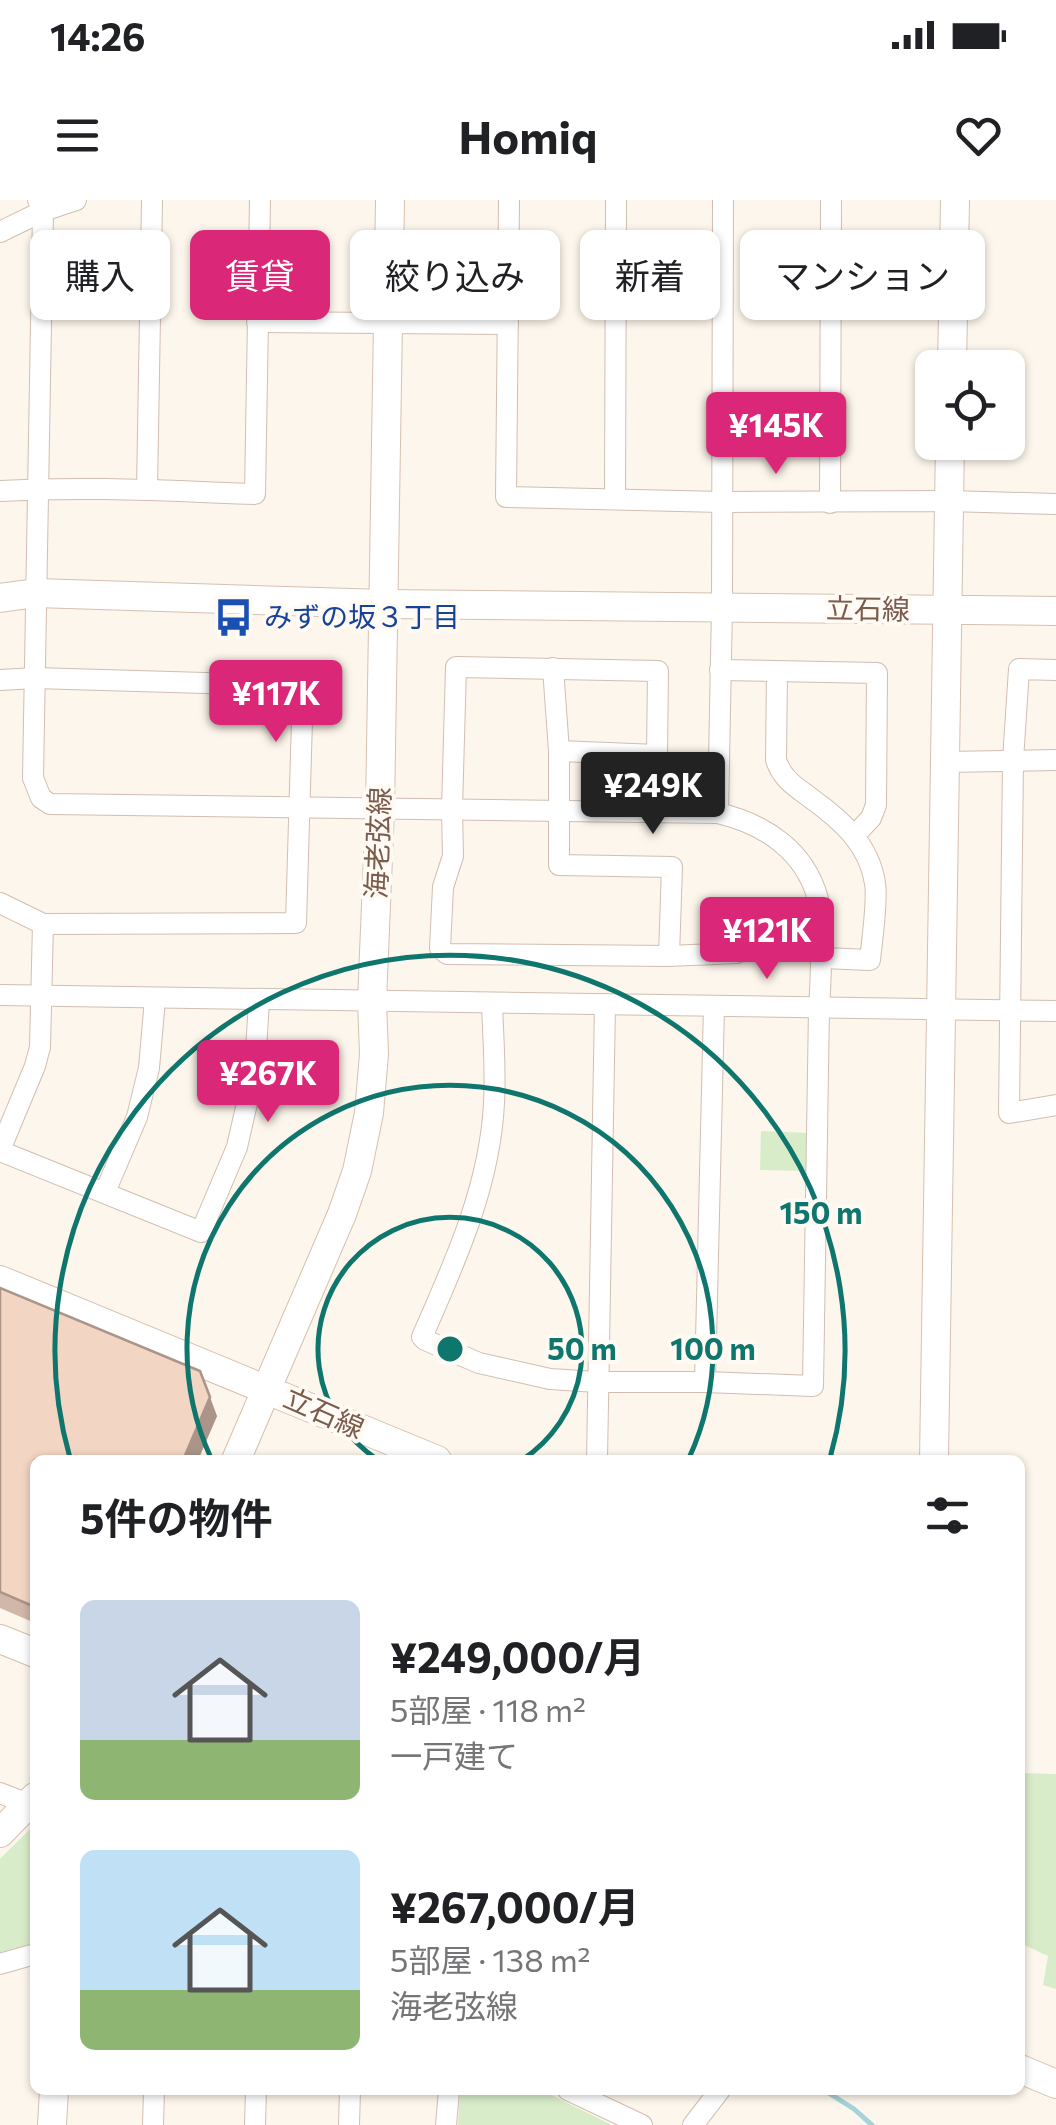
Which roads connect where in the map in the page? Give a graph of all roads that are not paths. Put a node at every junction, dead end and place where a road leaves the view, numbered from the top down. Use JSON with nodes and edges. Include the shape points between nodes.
{"nodes":[{"id":1,"x":76,"y":200,"type":"edge"},
{"id":2,"x":152,"y":200,"type":"edge"},
{"id":3,"x":260,"y":200,"type":"edge"},
{"id":4,"x":390,"y":200,"type":"edge"},
{"id":5,"x":509,"y":200,"type":"edge"},
{"id":6,"x":616,"y":200,"type":"edge"},
{"id":7,"x":723,"y":200,"type":"edge"},
{"id":8,"x":832,"y":200,"type":"edge"},
{"id":9,"x":955,"y":200,"type":"edge"},
{"id":10,"x":40,"y":205,"type":"edge"},
{"id":11,"x":0,"y":232,"type":"edge"},
{"id":12,"x":257,"y":322,"type":"junction"},
{"id":13,"x":388,"y":323,"type":"junction"},
{"id":14,"x":508,"y":324,"type":"junction"},
{"id":15,"x":952,"y":350,"type":"edge"},
{"id":16,"x":950,"y":460,"type":"edge"},
{"id":17,"x":37,"y":489,"type":"junction"},
{"id":18,"x":147,"y":490,"type":"junction"},
{"id":19,"x":0,"y":491,"type":"edge"},
{"id":20,"x":615,"y":499,"type":"junction"},
{"id":21,"x":949,"y":501,"type":"junction"},
{"id":22,"x":722,"y":502,"type":"junction"},
{"id":23,"x":830,"y":503,"type":"junction"},
{"id":24,"x":1056,"y":504,"type":"edge"},
{"id":25,"x":36,"y":593,"type":"junction"},
{"id":26,"x":0,"y":598,"type":"edge"},
{"id":27,"x":383,"y":604,"type":"junction"},
{"id":28,"x":722,"y":607,"type":"junction"},
{"id":29,"x":946,"y":610,"type":"junction"},
{"id":30,"x":1056,"y":611,"type":"edge"},
{"id":31,"x":553,"y":668,"type":"junction"},
{"id":32,"x":720,"y":670,"type":"junction"},
{"id":33,"x":1056,"y":670,"type":"edge"},
{"id":34,"x":777,"y":672,"type":"junction"},
{"id":35,"x":35,"y":678,"type":"junction"},
{"id":36,"x":0,"y":680,"type":"edge"},
{"id":37,"x":560,"y":750,"type":"junction"},
{"id":38,"x":1013,"y":760,"type":"junction"},
{"id":39,"x":1056,"y":760,"type":"edge"},
{"id":40,"x":945,"y":762,"type":"junction"},
{"id":41,"x":299,"y":807,"type":"junction"},
{"id":42,"x":452,"y":809,"type":"junction"},
{"id":43,"x":380,"y":810,"type":"junction"},
{"id":44,"x":559,"y":810,"type":"junction"},
{"id":45,"x":718,"y":813,"type":"junction"},
{"id":46,"x":855,"y":835,"type":"junction"},
{"id":47,"x":0,"y":903,"type":"edge"},
{"id":48,"x":43,"y":924,"type":"junction"},
{"id":49,"x":737,"y":953,"type":"dead end"},
{"id":50,"x":669,"y":956,"type":"junction"},
{"id":51,"x":822,"y":958,"type":"junction"},
{"id":52,"x":0,"y":995,"type":"edge"},
{"id":53,"x":42,"y":995,"type":"junction"},
{"id":54,"x":155,"y":999,"type":"junction"},
{"id":55,"x":260,"y":1000,"type":"junction"},
{"id":56,"x":372,"y":1001,"type":"junction"},
{"id":57,"x":492,"y":1003,"type":"junction"},
{"id":58,"x":605,"y":1004,"type":"junction"},
{"id":59,"x":714,"y":1006,"type":"junction"},
{"id":60,"x":819,"y":1008,"type":"junction"},
{"id":61,"x":940,"y":1010,"type":"junction"},
{"id":62,"x":1012,"y":1011,"type":"junction"},
{"id":63,"x":1056,"y":1011,"type":"edge"},
{"id":64,"x":1056,"y":1105,"type":"edge"},
{"id":65,"x":0,"y":1151,"type":"edge"},
{"id":66,"x":106,"y":1192,"type":"junction"},
{"id":67,"x":0,"y":1280,"type":"edge"},
{"id":68,"x":597,"y":1382,"type":"junction"},
{"id":69,"x":705,"y":1382,"type":"junction"},
{"id":70,"x":267,"y":1388,"type":"junction"},
{"id":71,"x":238,"y":1455,"type":"edge"},
{"id":72,"x":425,"y":1455,"type":"edge"},
{"id":73,"x":597,"y":1455,"type":"edge"},
{"id":74,"x":934,"y":1455,"type":"edge"},
{"id":75,"x":0,"y":1640,"type":"edge"},
{"id":76,"x":30,"y":1651,"type":"edge"},
{"id":77,"x":0,"y":1793,"type":"edge"},
{"id":78,"x":30,"y":1800,"type":"edge"},
{"id":79,"x":30,"y":1802,"type":"edge"},
{"id":80,"x":0,"y":1833,"type":"edge"},
{"id":81,"x":30,"y":1955,"type":"edge"},
{"id":82,"x":0,"y":1964,"type":"edge"},
{"id":83,"x":1025,"y":2071,"type":"edge"},
{"id":84,"x":1056,"y":2084,"type":"edge"},
{"id":85,"x":54,"y":2095,"type":"edge"},
{"id":86,"x":154,"y":2095,"type":"edge"},
{"id":87,"x":256,"y":2095,"type":"edge"},
{"id":88,"x":350,"y":2095,"type":"edge"},
{"id":89,"x":448,"y":2095,"type":"edge"},
{"id":90,"x":579,"y":2095,"type":"edge"},
{"id":91,"x":716,"y":2095,"type":"edge"},
{"id":92,"x":52,"y":2125,"type":"edge"},
{"id":93,"x":153,"y":2125,"type":"edge"},
{"id":94,"x":255,"y":2125,"type":"edge"},
{"id":95,"x":349,"y":2125,"type":"edge"},
{"id":96,"x":446,"y":2125,"type":"edge"},
{"id":97,"x":642,"y":2125,"type":"edge"},
{"id":98,"x":693,"y":2125,"type":"edge"}],
"edges":[{"from":1,"to":10,"type":"street"},
{"from":2,"to":18,"type":"street"},
{"from":3,"to":12,"type":"street"},
{"from":4,"to":13,"type":"street","name":"海老弦線"},
{"from":5,"to":14,"type":"street"},
{"from":6,"to":20,"type":"street"},
{"from":7,"to":22,"type":"street"},
{"from":8,"to":23,"type":"street"},
{"from":9,"to":15,"type":"street"},
{"from":10,"to":11,"type":"street"},
{"from":10,"to":17,"type":"street"},
{"from":12,"to":13,"type":"street"},
{"from":12,"to":18,"type":"street","via":[[255,494]]},
{"from":13,"to":14,"type":"street"},
{"from":13,"to":27,"type":"street","name":"海老弦線"},
{"from":14,"to":20,"type":"street","via":[[506,497]]},
{"from":16,"to":21,"type":"street"},
{"from":17,"to":18,"type":"street"},
{"from":17,"to":19,"type":"street"},
{"from":17,"to":25,"type":"street"},
{"from":20,"to":22,"type":"street"},
{"from":21,"to":23,"type":"street"},
{"from":21,"to":24,"type":"street"},
{"from":21,"to":29,"type":"street"},
{"from":22,"to":23,"type":"street"},
{"from":22,"to":28,"type":"street"},
{"from":25,"to":26,"type":"street","name":"立石線"},
{"from":25,"to":27,"type":"street","name":"立石線"},
{"from":25,"to":35,"type":"street"},
{"from":27,"to":28,"type":"street","name":"立石線"},
{"from":27,"to":43,"type":"street","name":"海老弦線"},
{"from":28,"to":29,"type":"street","name":"立石線"},
{"from":28,"to":32,"type":"street"},
{"from":29,"to":30,"type":"street"},
{"from":29,"to":40,"type":"street","name":"立石線"},
{"from":31,"to":37,"type":"street"},
{"from":31,"to":37,"type":"street","via":[[658,671],[657,754]]},
{"from":31,"to":42,"type":"street","via":[[456,668]]},
{"from":32,"to":34,"type":"street"},
{"from":32,"to":45,"type":"street"},
{"from":33,"to":38,"type":"street","via":[[1019,669]]},
{"from":34,"to":46,"type":"street","via":[[779,770]]},
{"from":34,"to":46,"type":"street","via":[[878,673],[876,805]]},
{"from":35,"to":36,"type":"street"},
{"from":35,"to":41,"type":"street","via":[[33,778],[50,804]]},
{"from":35,"to":41,"type":"street","via":[[303,686]]},
{"from":37,"to":44,"type":"street"},
{"from":38,"to":39,"type":"street"},
{"from":38,"to":40,"type":"street"},
{"from":38,"to":62,"type":"street"},
{"from":40,"to":61,"type":"street","name":"立石線"},
{"from":41,"to":43,"type":"street"},
{"from":41,"to":48,"type":"street","via":[[296,924]]},
{"from":42,"to":43,"type":"street"},
{"from":42,"to":44,"type":"street"},
{"from":42,"to":50,"type":"street","via":[[453,856],[442,887],[440,948],[447,954]]},
{"from":43,"to":56,"type":"street","name":"海老弦線"},
{"from":44,"to":45,"type":"street"},
{"from":44,"to":50,"type":"street","via":[[563,873],[672,867]]},
{"from":45,"to":51,"type":"street","via":[[772,834],[798,858],[819,901]]},
{"from":46,"to":51,"type":"street","via":[[876,884],[870,960]]},
{"from":47,"to":48,"type":"street"},
{"from":48,"to":53,"type":"street"},
{"from":49,"to":50,"type":"street"},
{"from":51,"to":60,"type":"street"},
{"from":52,"to":53,"type":"street"},
{"from":53,"to":54,"type":"street"},
{"from":53,"to":65,"type":"street","via":[[40,1047]]},
{"from":54,"to":55,"type":"street"},
{"from":54,"to":66,"type":"street","via":[[137,1117]]},
{"from":55,"to":56,"type":"street"},
{"from":55,"to":66,"type":"street","via":[[255,1068],[237,1146],[201,1232]]},
{"from":56,"to":57,"type":"street"},
{"from":56,"to":70,"type":"street","name":"海老弦線","via":[[372,1074],[357,1171]]},
{"from":57,"to":58,"type":"street"},
{"from":57,"to":68,"type":"street","via":[[494,1104],[484,1169],[467,1234],[422,1337],[479,1363]]},
{"from":58,"to":59,"type":"street"},
{"from":58,"to":68,"type":"street"},
{"from":59,"to":60,"type":"street"},
{"from":59,"to":69,"type":"street"},
{"from":60,"to":61,"type":"street"},
{"from":60,"to":69,"type":"street","via":[[813,1386]]},
{"from":61,"to":62,"type":"street"},
{"from":61,"to":74,"type":"street","name":"立石線"},
{"from":62,"to":63,"type":"street"},
{"from":62,"to":64,"type":"street","via":[[1009,1112]]},
{"from":65,"to":66,"type":"street"},
{"from":67,"to":70,"type":"street","name":"立石線"},
{"from":68,"to":69,"type":"street"},
{"from":68,"to":73,"type":"street"},
{"from":70,"to":71,"type":"street","name":"海老弦線"},
{"from":70,"to":72,"type":"street","name":"立石線"},
{"from":75,"to":76,"type":"street"},
{"from":77,"to":78,"type":"street"},
{"from":79,"to":80,"type":"street"},
{"from":81,"to":82,"type":"street"},
{"from":83,"to":84,"type":"street"},
{"from":85,"to":92,"type":"street"},
{"from":86,"to":93,"type":"street"},
{"from":87,"to":94,"type":"street"},
{"from":88,"to":95,"type":"street"},
{"from":89,"to":96,"type":"street"},
{"from":90,"to":97,"type":"street"},
{"from":91,"to":98,"type":"street"}]}
